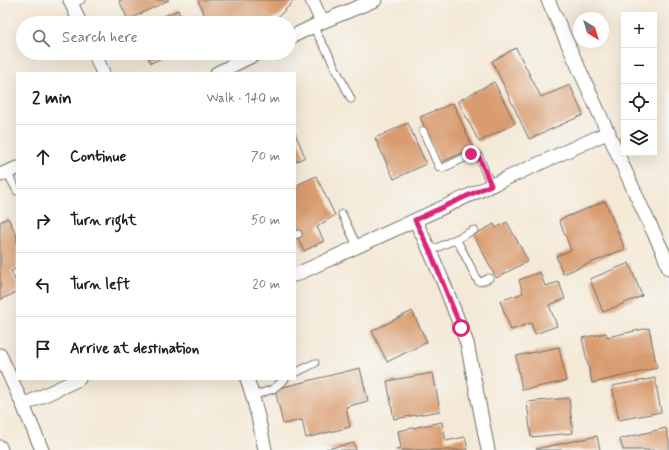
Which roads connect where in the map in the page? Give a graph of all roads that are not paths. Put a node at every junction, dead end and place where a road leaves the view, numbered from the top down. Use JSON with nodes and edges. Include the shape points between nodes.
{"nodes":[{"id":1,"x":312,"y":0,"type":"edge"},
{"id":2,"x":375,"y":0,"type":"edge"},
{"id":3,"x":548,"y":0,"type":"edge"},
{"id":4,"x":74,"y":1,"type":"edge"},
{"id":5,"x":78,"y":16,"type":"edge"},
{"id":6,"x":317,"y":24,"type":"junction"},
{"id":7,"x":296,"y":34,"type":"edge"},
{"id":8,"x":97,"y":60,"type":"edge"},
{"id":9,"x":244,"y":60,"type":"edge"},
{"id":10,"x":103,"y":72,"type":"edge"},
{"id":11,"x":220,"y":72,"type":"edge"},
{"id":12,"x":351,"y":99,"type":"dead end"},
{"id":13,"x":423,"y":131,"type":"dead end"},
{"id":14,"x":609,"y":132,"type":"junction"},
{"id":15,"x":8,"y":172,"type":"edge"},
{"id":16,"x":491,"y":185,"type":"junction"},
{"id":17,"x":16,"y":189,"type":"edge"},
{"id":18,"x":342,"y":214,"type":"dead end"},
{"id":19,"x":415,"y":220,"type":"junction"},
{"id":20,"x":474,"y":230,"type":"dead end"},
{"id":21,"x":456,"y":239,"type":"junction"},
{"id":22,"x":357,"y":246,"type":"junction"},
{"id":23,"x":430,"y":251,"type":"junction"},
{"id":24,"x":669,"y":269,"type":"edge"},
{"id":25,"x":296,"y":275,"type":"edge"},
{"id":26,"x":489,"y":278,"type":"dead end"},
{"id":27,"x":0,"y":356,"type":"edge"},
{"id":28,"x":316,"y":362,"type":"dead end"},
{"id":29,"x":296,"y":372,"type":"edge"},
{"id":30,"x":76,"y":380,"type":"edge"},
{"id":31,"x":247,"y":380,"type":"edge"},
{"id":32,"x":284,"y":380,"type":"edge"},
{"id":33,"x":253,"y":396,"type":"junction"},
{"id":34,"x":23,"y":405,"type":"junction"},
{"id":35,"x":0,"y":447,"type":"edge"},
{"id":36,"x":1,"y":450,"type":"edge"},
{"id":37,"x":42,"y":450,"type":"edge"},
{"id":38,"x":265,"y":450,"type":"edge"},
{"id":39,"x":488,"y":450,"type":"edge"}],
"edges":[{"from":1,"to":6,"type":"street"},
{"from":2,"to":6,"type":"street"},
{"from":3,"to":14,"type":"street"},
{"from":4,"to":5,"type":"street"},
{"from":6,"to":7,"type":"street"},
{"from":6,"to":12,"type":"lane"},
{"from":8,"to":10,"type":"street"},
{"from":9,"to":11,"type":"street"},
{"from":13,"to":16,"type":"lane","via":[[440,167],[443,168],[475,153]]},
{"from":14,"to":16,"type":"street"},
{"from":14,"to":24,"type":"street"},
{"from":15,"to":17,"type":"lane"},
{"from":16,"to":19,"type":"street"},
{"from":18,"to":22,"type":"lane"},
{"from":19,"to":22,"type":"street"},
{"from":19,"to":23,"type":"street"},
{"from":20,"to":21,"type":"lane"},
{"from":21,"to":23,"type":"lane"},
{"from":21,"to":26,"type":"lane","via":[[478,281]]},
{"from":22,"to":25,"type":"street"},
{"from":23,"to":39,"type":"street","via":[[466,343]]},
{"from":27,"to":34,"type":"street"},
{"from":28,"to":29,"type":"lane"},
{"from":30,"to":34,"type":"street"},
{"from":31,"to":33,"type":"street"},
{"from":32,"to":33,"type":"lane","via":[[273,389]]},
{"from":33,"to":38,"type":"street"},
{"from":34,"to":37,"type":"street"},
{"from":35,"to":36,"type":"street"}]}
